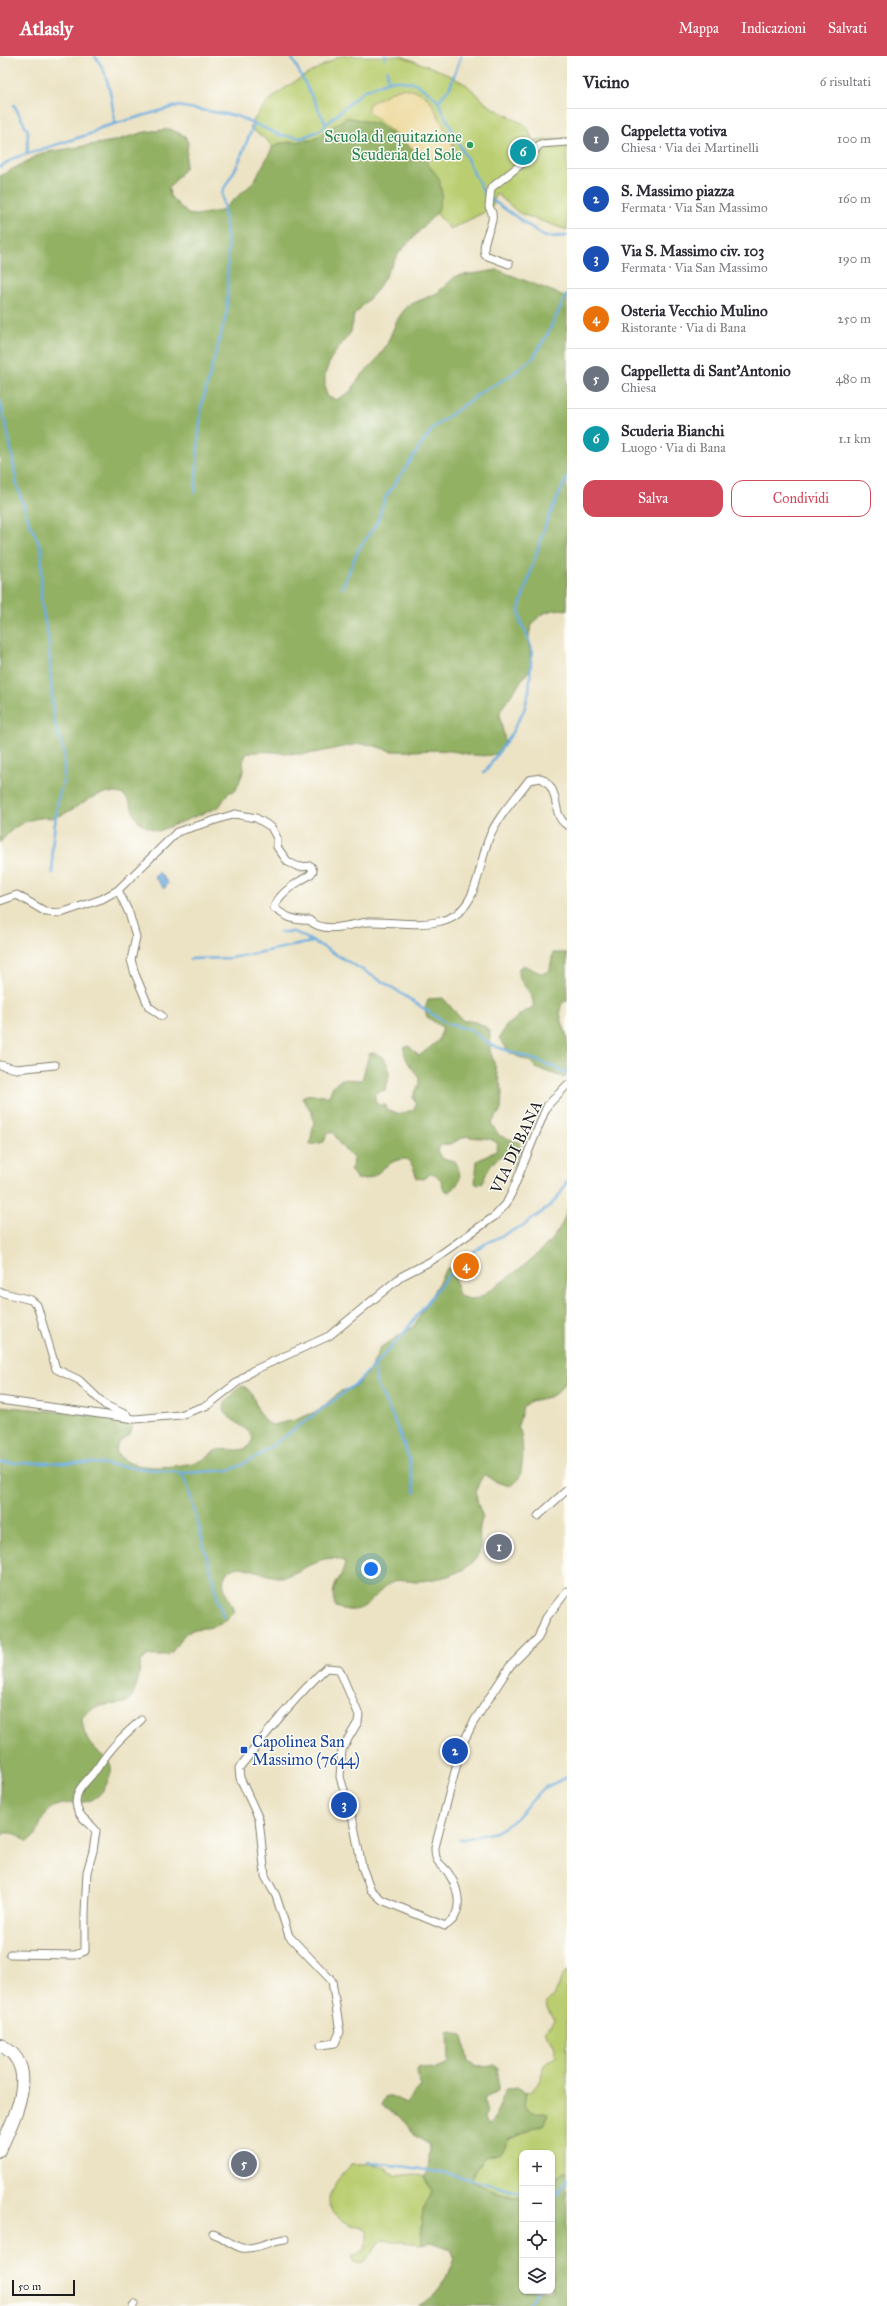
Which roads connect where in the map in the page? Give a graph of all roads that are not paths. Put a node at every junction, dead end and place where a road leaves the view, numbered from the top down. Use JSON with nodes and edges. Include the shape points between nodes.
{"nodes":[{"id":1,"x":567,"y":142,"type":"edge"},
{"id":2,"x":509,"y":264,"type":"dead end"},
{"id":3,"x":567,"y":825,"type":"edge"},
{"id":4,"x":118,"y":890,"type":"junction"},
{"id":5,"x":0,"y":901,"type":"edge"},
{"id":6,"x":162,"y":1016,"type":"dead end"},
{"id":7,"x":0,"y":1064,"type":"edge"},
{"id":8,"x":55,"y":1065,"type":"dead end"},
{"id":9,"x":567,"y":1085,"type":"edge"},
{"id":10,"x":0,"y":1292,"type":"edge"},
{"id":11,"x":0,"y":1400,"type":"edge"},
{"id":12,"x":135,"y":1419,"type":"junction"},
{"id":13,"x":567,"y":1490,"type":"edge"},
{"id":14,"x":538,"y":1516,"type":"dead end"},
{"id":15,"x":567,"y":1591,"type":"edge"},
{"id":16,"x":142,"y":1720,"type":"dead end"},
{"id":17,"x":10,"y":1954,"type":"dead end"},
{"id":18,"x":0,"y":2045,"type":"edge"},
{"id":19,"x":321,"y":2045,"type":"dead end"},
{"id":20,"x":0,"y":2150,"type":"edge"},
{"id":21,"x":213,"y":2234,"type":"dead end"},
{"id":22,"x":285,"y":2239,"type":"dead end"}],
"edges":[{"from":1,"to":2,"type":"street","via":[[540,144],[529,158],[491,188],[489,207],[493,215],[483,242],[485,255]]},
{"from":3,"to":4,"type":"street","via":[[559,814],[552,787],[541,778],[529,780],[489,837],[470,902],[459,914],[440,922],[367,922],[336,928],[314,925],[309,920],[294,921],[284,916],[274,908],[276,901],[313,871],[310,866],[299,867],[288,862],[277,847],[277,838],[271,827],[245,815],[235,814],[176,832]]},
{"from":4,"to":5,"type":"street","via":[[102,899],[61,913],[46,912],[17,895]]},
{"from":4,"to":6,"type":"street","via":[[129,913],[136,937],[132,960],[135,974],[149,1007]]},
{"from":7,"to":8,"type":"street","via":[[16,1069]]},
{"from":9,"to":12,"type":"street","name":"VIA DI BANA","via":[[547,1106],[506,1204],[495,1216],[431,1261],[402,1276],[329,1336],[252,1371],[208,1405],[180,1415]]},
{"from":10,"to":12,"type":"street","via":[[31,1300],[37,1305],[56,1369],[79,1380],[105,1405]]},
{"from":11,"to":12,"type":"street","name":"VIA DI BANA"},
{"from":13,"to":14,"type":"street"},
{"from":15,"to":19,"type":"street","via":[[546,1618],[538,1638],[510,1666],[473,1723],[462,1745],[435,1847],[436,1859],[449,1873],[459,1896],[458,1911],[452,1922],[445,1926],[382,1900],[371,1890],[362,1867],[352,1816],[340,1776],[342,1749],[358,1722],[359,1715],[339,1669],[326,1668],[286,1707],[239,1768],[240,1778],[259,1819],[265,1876],[276,1896],[289,1936],[332,1981],[340,2032],[335,2043]]},
{"from":16,"to":17,"type":"street","via":[[124,1733],[75,1797],[79,1813],[96,1831],[87,1872],[85,1951],[75,1955]]},
{"from":18,"to":20,"type":"main road","via":[[15,2057],[21,2068],[23,2081],[21,2096]]},
{"from":21,"to":22,"type":"street","via":[[244,2248]]}]}
